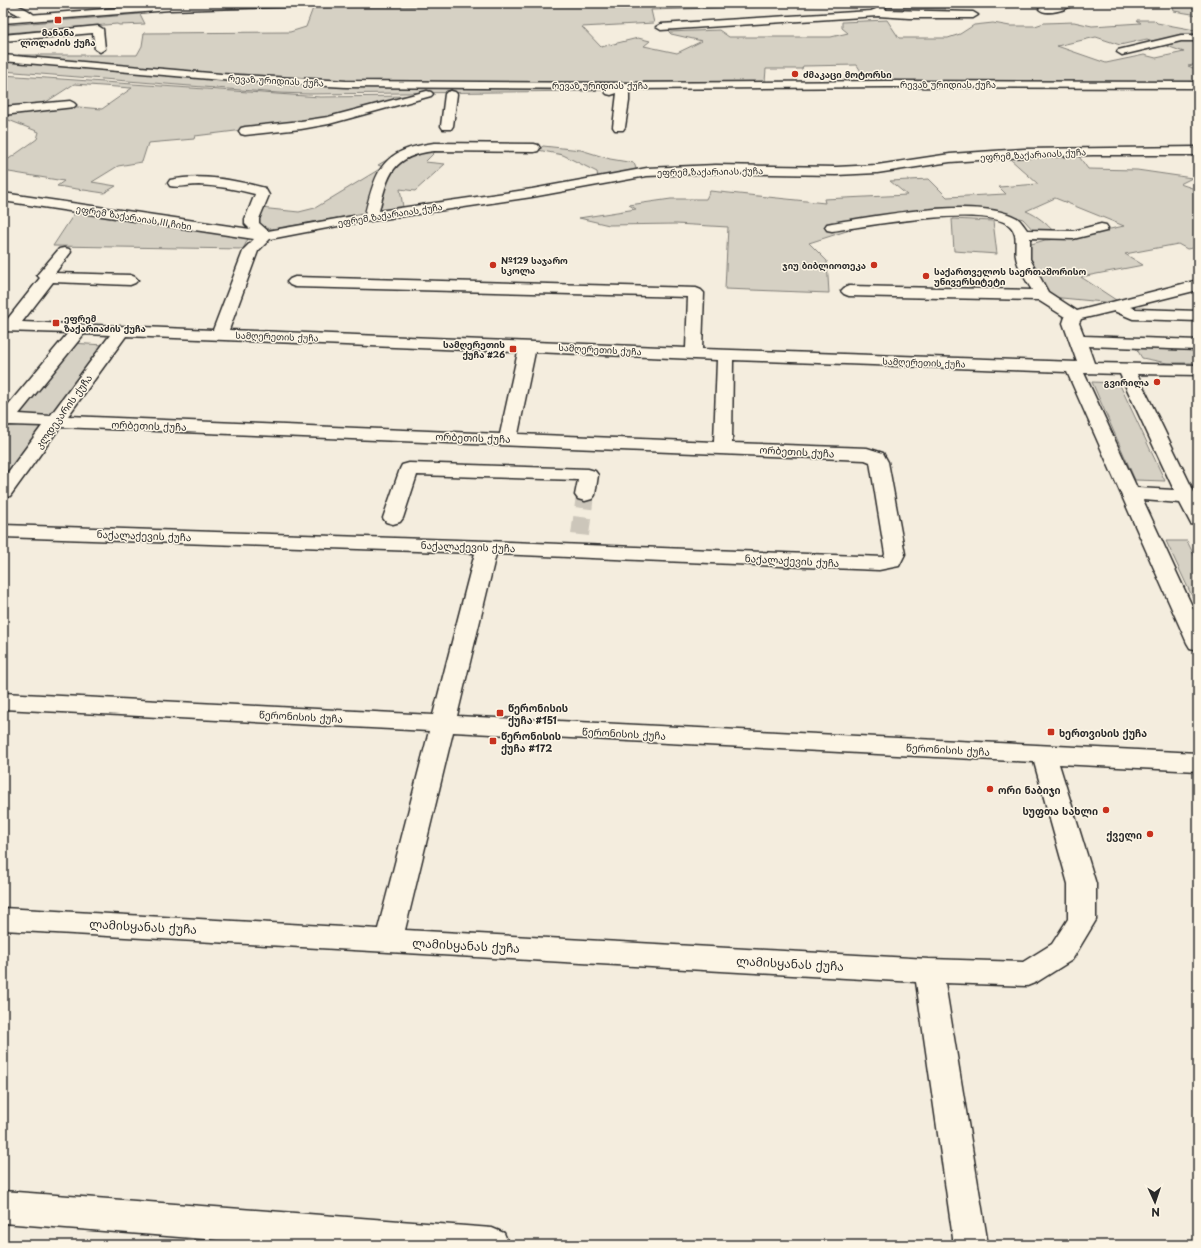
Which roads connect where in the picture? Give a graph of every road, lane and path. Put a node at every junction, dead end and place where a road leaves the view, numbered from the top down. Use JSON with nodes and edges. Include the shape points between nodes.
{"nodes":[{"id":1,"x":3,"y":3,"type":"edge"},
{"id":2,"x":316,"y":3,"type":"edge"},
{"id":3,"x":1069,"y":3,"type":"edge"},
{"id":4,"x":170,"y":5,"type":"edge"},
{"id":5,"x":879,"y":8,"type":"edge"},
{"id":6,"x":1044,"y":10,"type":"dead end"},
{"id":7,"x":973,"y":15,"type":"dead end"},
{"id":8,"x":31,"y":17,"type":"junction"},
{"id":9,"x":3,"y":20,"type":"edge"},
{"id":10,"x":661,"y":27,"type":"dead end"},
{"id":11,"x":32,"y":35,"type":"junction"},
{"id":12,"x":3,"y":38,"type":"edge"},
{"id":13,"x":1198,"y":38,"type":"edge"},
{"id":14,"x":100,"y":49,"type":"dead end"},
{"id":15,"x":3,"y":51,"type":"edge"},
{"id":16,"x":1122,"y":52,"type":"dead end"},
{"id":17,"x":3,"y":58,"type":"edge"},
{"id":18,"x":1198,"y":85,"type":"edge"},
{"id":19,"x":623,"y":86,"type":"junction"},
{"id":20,"x":427,"y":94,"type":"junction"},
{"id":21,"x":451,"y":94,"type":"junction"},
{"id":22,"x":352,"y":95,"type":"dead end"},
{"id":23,"x":70,"y":105,"type":"dead end"},
{"id":24,"x":3,"y":111,"type":"edge"},
{"id":25,"x":447,"y":126,"type":"dead end"},
{"id":26,"x":619,"y":126,"type":"dead end"},
{"id":27,"x":245,"y":131,"type":"dead end"},
{"id":28,"x":534,"y":148,"type":"dead end"},
{"id":29,"x":1198,"y":152,"type":"edge"},
{"id":30,"x":175,"y":183,"type":"dead end"},
{"id":31,"x":3,"y":197,"type":"edge"},
{"id":32,"x":371,"y":216,"type":"junction"},
{"id":33,"x":832,"y":227,"type":"dead end"},
{"id":34,"x":1101,"y":228,"type":"dead end"},
{"id":35,"x":1023,"y":234,"type":"junction"},
{"id":36,"x":265,"y":236,"type":"junction"},
{"id":37,"x":64,"y":252,"type":"dead end"},
{"id":38,"x":49,"y":277,"type":"junction"},
{"id":39,"x":130,"y":280,"type":"dead end"},
{"id":40,"x":295,"y":282,"type":"dead end"},
{"id":41,"x":1198,"y":285,"type":"edge"},
{"id":42,"x":849,"y":291,"type":"dead end"},
{"id":43,"x":1042,"y":295,"type":"junction"},
{"id":44,"x":1118,"y":306,"type":"junction"},
{"id":45,"x":1074,"y":316,"type":"junction"},
{"id":46,"x":1198,"y":316,"type":"edge"},
{"id":47,"x":7,"y":326,"type":"edge"},
{"id":48,"x":80,"y":328,"type":"junction"},
{"id":49,"x":122,"y":330,"type":"junction"},
{"id":50,"x":219,"y":334,"type":"junction"},
{"id":51,"x":1077,"y":341,"type":"junction"},
{"id":52,"x":1198,"y":345,"type":"edge"},
{"id":53,"x":528,"y":346,"type":"junction"},
{"id":54,"x":694,"y":353,"type":"junction"},
{"id":55,"x":725,"y":354,"type":"junction"},
{"id":56,"x":1080,"y":367,"type":"junction"},
{"id":57,"x":1126,"y":369,"type":"junction"},
{"id":58,"x":1198,"y":370,"type":"edge"},
{"id":59,"x":4,"y":420,"type":"edge"},
{"id":60,"x":56,"y":421,"type":"junction"},
{"id":61,"x":506,"y":438,"type":"junction"},
{"id":62,"x":723,"y":448,"type":"junction"},
{"id":63,"x":496,"y":472,"type":"junction"},
{"id":64,"x":3,"y":492,"type":"edge"},
{"id":65,"x":1130,"y":493,"type":"junction"},
{"id":66,"x":585,"y":495,"type":"tunnel mouth"},
{"id":67,"x":1193,"y":497,"type":"edge"},
{"id":68,"x":393,"y":518,"type":"dead end"},
{"id":69,"x":1198,"y":520,"type":"edge"},
{"id":70,"x":888,"y":522,"type":"joint"},
{"id":71,"x":3,"y":531,"type":"edge"},
{"id":72,"x":487,"y":547,"type":"junction"},
{"id":73,"x":1198,"y":643,"type":"edge"},
{"id":74,"x":3,"y":701,"type":"edge"},
{"id":75,"x":442,"y":724,"type":"junction"},
{"id":76,"x":1044,"y":754,"type":"junction"},
{"id":77,"x":1198,"y":762,"type":"edge"},
{"id":78,"x":3,"y":919,"type":"edge"},
{"id":79,"x":389,"y":940,"type":"junction"},
{"id":80,"x":929,"y":971,"type":"junction"},
{"id":81,"x":3,"y":1208,"type":"edge"},
{"id":82,"x":492,"y":1245,"type":"edge"},
{"id":83,"x":971,"y":1245,"type":"edge"}],
"edges":[{"from":1,"to":8,"type":"street"},
{"from":2,"to":4,"type":"street"},
{"from":3,"to":6,"type":"street"},
{"from":4,"to":8,"type":"street"},
{"from":5,"to":7,"type":"street","via":[[909,15]]},
{"from":5,"to":10,"type":"street","via":[[854,16]]},
{"from":8,"to":9,"type":"street"},
{"from":11,"to":12,"type":"street"},
{"from":11,"to":14,"type":"street","via":[[98,29]]},
{"from":11,"to":15,"type":"street"},
{"from":13,"to":16,"type":"street","via":[[1164,41]]},
{"from":17,"to":19,"type":"street","name":"რევაზ ურიდიას ქუჩა","via":[[221,77],[324,83]]},
{"from":18,"to":19,"type":"street","name":"რევაზ ურიდიას ქუჩა"},
{"from":19,"to":21,"type":"street","via":[[602,93]]},
{"from":19,"to":26,"type":"street"},
{"from":20,"to":21,"type":"street"},
{"from":20,"to":22,"type":"street"},
{"from":20,"to":27,"type":"street","via":[[329,120]]},
{"from":21,"to":25,"type":"street"},
{"from":23,"to":24,"type":"street"},
{"from":28,"to":32,"type":"street","via":[[434,147],[410,152],[385,170]]},
{"from":29,"to":32,"type":"street","name":"ეფრემ ზაქარაიას ქუჩა","via":[[1024,153],[950,158],[877,169],[836,171],[716,169],[647,172],[532,193]]},
{"from":30,"to":36,"type":"street","via":[[226,183],[260,191],[262,195],[252,224]]},
{"from":31,"to":36,"type":"street","name":"ეფრემ ზაქარაიას III ჩიხი"},
{"from":32,"to":36,"type":"street","name":"ეფრემ ზაქარაიას ქუჩა"},
{"from":33,"to":35,"type":"street","via":[[904,216],[982,213],[1003,216],[1014,222]]},
{"from":34,"to":35,"type":"street","via":[[1073,235]]},
{"from":35,"to":43,"type":"street","via":[[1023,259]]},
{"from":36,"to":50,"type":"street","via":[[251,249]]},
{"from":37,"to":38,"type":"street","via":[[45,275]]},
{"from":38,"to":39,"type":"street"},
{"from":38,"to":47,"type":"street"},
{"from":40,"to":54,"type":"street","via":[[696,293]]},
{"from":41,"to":44,"type":"street"},
{"from":42,"to":43,"type":"street"},
{"from":43,"to":45,"type":"street"},
{"from":44,"to":45,"type":"street"},
{"from":44,"to":46,"type":"street","via":[[1133,314]]},
{"from":45,"to":51,"type":"street","via":[[1071,323]]},
{"from":47,"to":48,"type":"street","name":"სამღერეთის ქუჩა"},
{"from":48,"to":49,"type":"street","name":"სამღერეთის ქუჩა"},
{"from":48,"to":59,"type":"street"},
{"from":49,"to":50,"type":"street","name":"სამღერეთის ქუჩა"},
{"from":49,"to":60,"type":"street","name":"კლდეკარის ქუჩა"},
{"from":50,"to":53,"type":"street","name":"სამღერეთის ქუჩა"},
{"from":51,"to":52,"type":"street"},
{"from":51,"to":56,"type":"street"},
{"from":53,"to":54,"type":"street","name":"სამღერეთის ქუჩა"},
{"from":53,"to":61,"type":"street"},
{"from":54,"to":55,"type":"street","name":"სამღერეთის ქუჩა"},
{"from":55,"to":56,"type":"street","name":"სამღერეთის ქუჩა"},
{"from":55,"to":62,"type":"street"},
{"from":56,"to":57,"type":"street","name":"სამღერეთის ქუჩა"},
{"from":56,"to":65,"type":"street"},
{"from":57,"to":58,"type":"street","name":"სამღერეთის ქუჩა"},
{"from":57,"to":67,"type":"street"},
{"from":59,"to":60,"type":"street","name":"ორბეთის ქუჩა"},
{"from":60,"to":61,"type":"street","name":"ორბეთის ქუჩა"},
{"from":60,"to":64,"type":"street","name":"კლდეკარის ქუჩა"},
{"from":61,"to":62,"type":"street","name":"ორბეთის ქუჩა"},
{"from":61,"to":63,"type":"street"},
{"from":62,"to":70,"type":"street","name":"ორბეთის ქუჩა","via":[[867,454],[876,457],[879,462]]},
{"from":63,"to":66,"type":"street","via":[[588,475]]},
{"from":63,"to":68,"type":"street","via":[[409,469]]},
{"from":65,"to":67,"type":"street"},
{"from":65,"to":73,"type":"street"},
{"from":67,"to":69,"type":"street"},
{"from":70,"to":72,"type":"street","name":"ნაქალაქევის ქუჩა","via":[[895,554],[892,562],[879,564],[579,543]]},
{"from":71,"to":72,"type":"street","name":"ნაქალაქევის ქუჩა"},
{"from":72,"to":75,"type":"street"},
{"from":74,"to":75,"type":"street","name":"წერონისის ქუჩა"},
{"from":75,"to":76,"type":"street","name":"წერონისის ქუჩა"},
{"from":75,"to":79,"type":"street"},
{"from":76,"to":77,"type":"street","name":"წერონისის ქუჩა"},
{"from":76,"to":80,"type":"street","name":"ლამისყანას ქუჩა","via":[[1082,884],[1082,920],[1062,952],[1027,974]]},
{"from":78,"to":79,"type":"street","name":"ლამისყანას ქუჩა"},
{"from":79,"to":80,"type":"street","name":"ლამისყანას ქუჩა"},
{"from":80,"to":83,"type":"street"},
{"from":81,"to":82,"type":"street"}]}
